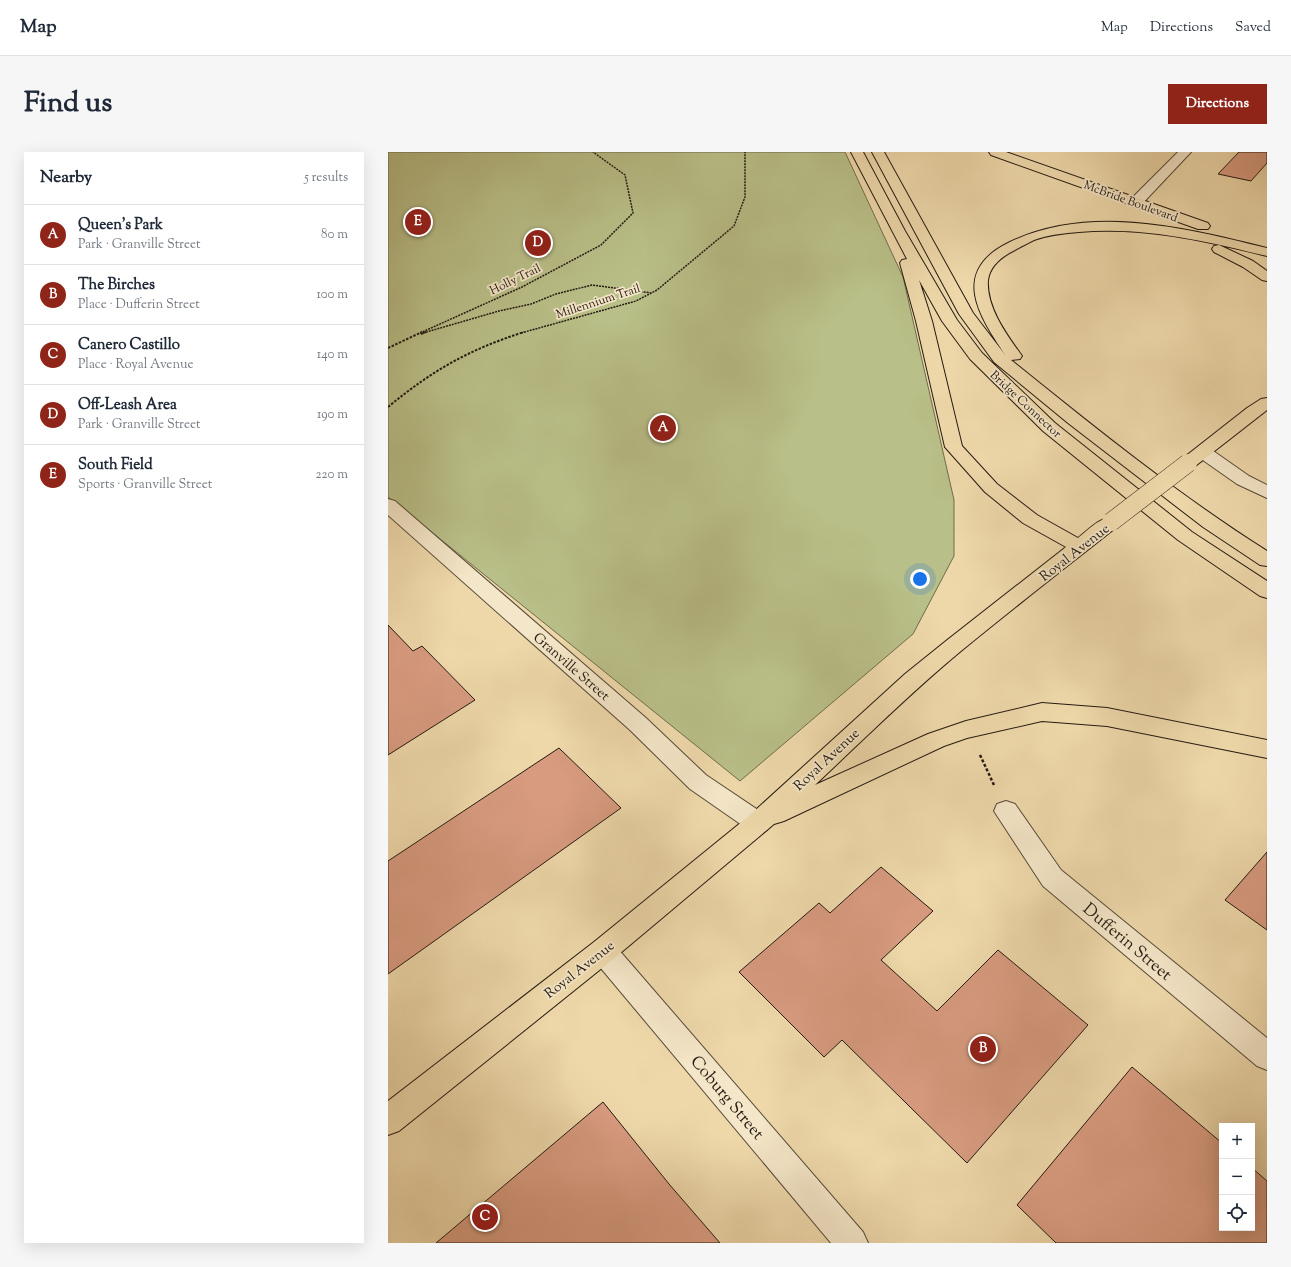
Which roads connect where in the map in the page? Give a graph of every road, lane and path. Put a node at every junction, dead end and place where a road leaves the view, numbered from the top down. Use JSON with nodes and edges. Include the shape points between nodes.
{"nodes":[{"id":1,"x":593,"y":152,"type":"edge"},
{"id":2,"x":745,"y":152,"type":"edge"},
{"id":3,"x":857,"y":152,"type":"edge"},
{"id":4,"x":878,"y":152,"type":"edge"},
{"id":5,"x":995,"y":152,"type":"edge"},
{"id":6,"x":1182,"y":152,"type":"edge"},
{"id":7,"x":1136,"y":202,"type":"junction"},
{"id":8,"x":898,"y":231,"type":"junction"},
{"id":9,"x":1187,"y":235,"type":"junction"},
{"id":10,"x":1267,"y":249,"type":"edge"},
{"id":11,"x":1267,"y":252,"type":"edge"},
{"id":12,"x":1267,"y":277,"type":"edge"},
{"id":13,"x":652,"y":292,"type":"junction"},
{"id":14,"x":417,"y":335,"type":"junction"},
{"id":15,"x":388,"y":348,"type":"edge"},
{"id":16,"x":1267,"y":390,"type":"edge"},
{"id":17,"x":388,"y":407,"type":"edge"},
{"id":18,"x":1260,"y":407,"type":"edge"},
{"id":19,"x":1074,"y":419,"type":"junction"},
{"id":20,"x":1203,"y":452,"type":"junction"},
{"id":21,"x":1267,"y":492,"type":"edge"},
{"id":22,"x":388,"y":505,"type":"edge"},
{"id":23,"x":1080,"y":548,"type":"junction"},
{"id":24,"x":1267,"y":560,"type":"edge"},
{"id":25,"x":1267,"y":592,"type":"edge"},
{"id":26,"x":1267,"y":749,"type":"edge"},
{"id":27,"x":1006,"y":811,"type":"dead end"},
{"id":28,"x":758,"y":822,"type":"junction"},
{"id":29,"x":603,"y":951,"type":"junction"},
{"id":30,"x":1267,"y":1056,"type":"edge"},
{"id":31,"x":388,"y":1120,"type":"edge"},
{"id":32,"x":845,"y":1240,"type":"edge"}],
"edges":[{"from":1,"to":14,"type":"path","name":"Holly Trail","via":[[625,175],[633,213],[601,245],[522,287]]},
{"from":2,"to":13,"type":"path","name":"Millennium Trail","via":[[746,197],[734,226]]},
{"from":3,"to":8,"type":"main road","name":"Bridge Connector"},
{"from":4,"to":19,"type":"main road","name":"Bridge Connector","via":[[966,314],[1000,359]]},
{"from":5,"to":7,"type":"main road","name":"McBride Boulevard"},
{"from":6,"to":7,"type":"street"},
{"from":7,"to":10,"type":"main road","name":"McBride Boulevard"},
{"from":8,"to":23,"type":"main road","via":[[924,321],[954,447],[991,488],[1030,519]]},
{"from":8,"to":25,"type":"main road","name":"Bridge Connector","via":[[950,321],[976,356],[1049,427],[1185,536]]},
{"from":9,"to":11,"type":"main road"},
{"from":9,"to":12,"type":"main road","via":[[1248,264]]},
{"from":9,"to":19,"type":"main road","via":[[1127,227],[1060,230],[1036,235],[1008,247],[989,262],[983,271],[980,282],[982,296],[1002,338],[1016,358]]},
{"from":13,"to":14,"type":"path","via":[[592,285]]},
{"from":13,"to":17,"type":"path","name":"Millennium Trail","via":[[636,301],[495,342],[458,358],[420,381]]},
{"from":14,"to":15,"type":"path","name":"Holly Trail"},
{"from":16,"to":18,"type":"main road","name":"Royal Avenue"},
{"from":18,"to":20,"type":"main road","name":"Royal Avenue"},
{"from":19,"to":24,"type":"main road","name":"Bridge Connector","via":[[1210,523]]},
{"from":20,"to":21,"type":"street","via":[[1243,480]]},
{"from":20,"to":23,"type":"main road","name":"Royal Avenue","bridge":true},
{"from":22,"to":28,"type":"street","name":"Granville Street","via":[[638,724],[698,782]]},
{"from":23,"to":28,"type":"main road","name":"Royal Avenue","via":[[913,680]]},
{"from":26,"to":28,"type":"main road","via":[[1107,717],[1042,712],[966,730],[936,740]]},
{"from":27,"to":30,"type":"street","name":"Dufferin Street","via":[[1052,878]]},
{"from":28,"to":29,"type":"main road","name":"Royal Avenue"},
{"from":29,"to":31,"type":"main road","name":"Royal Avenue"},
{"from":29,"to":32,"type":"street","name":"Coburg Street"}]}
